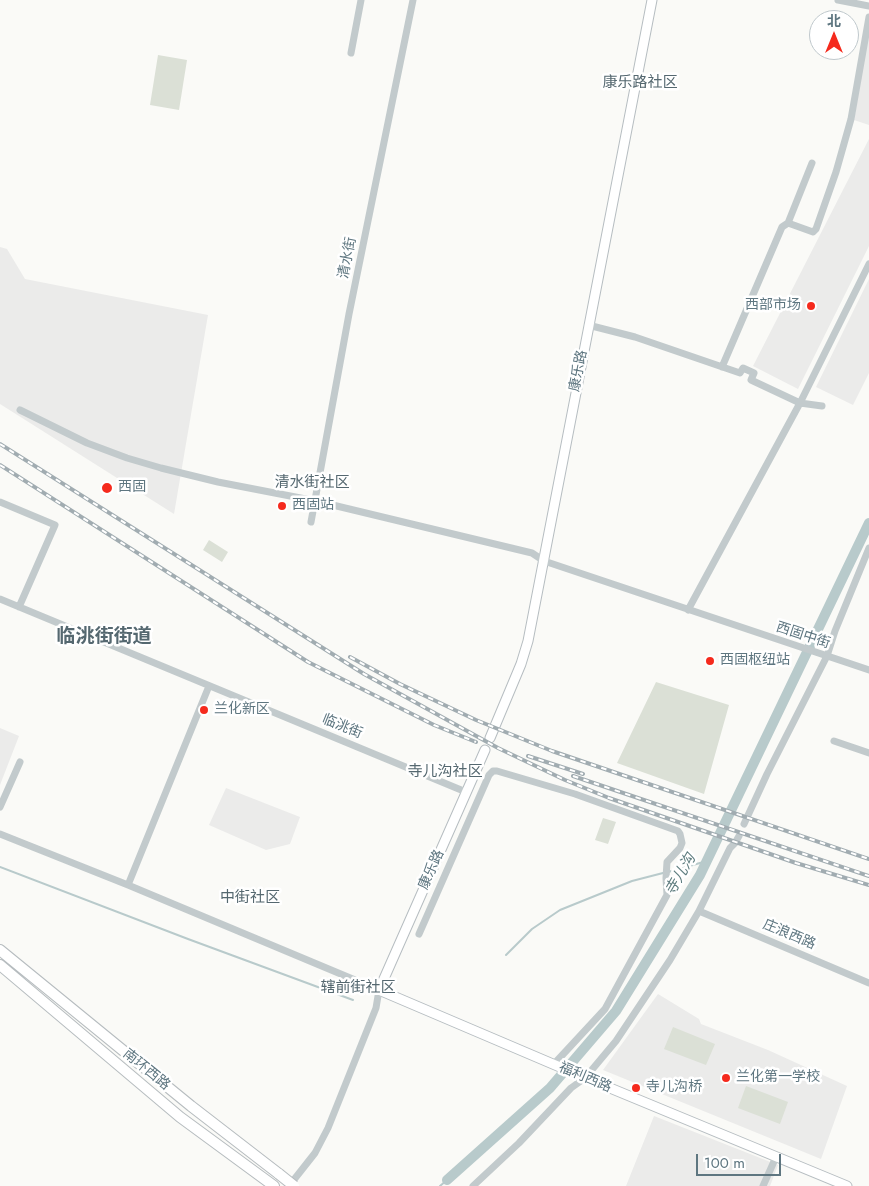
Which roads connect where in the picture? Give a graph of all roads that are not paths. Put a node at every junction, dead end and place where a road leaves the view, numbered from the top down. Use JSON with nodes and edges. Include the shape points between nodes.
{"nodes":[{"id":1,"x":361,"y":0,"type":"edge"},
{"id":2,"x":413,"y":0,"type":"edge"},
{"id":3,"x":652,"y":0,"type":"edge"},
{"id":4,"x":838,"y":0,"type":"edge"},
{"id":5,"x":869,"y":6,"type":"edge"},
{"id":6,"x":869,"y":17,"type":"edge"},
{"id":7,"x":351,"y":53,"type":"dead end"},
{"id":8,"x":812,"y":163,"type":"dead end"},
{"id":9,"x":788,"y":223,"type":"junction"},
{"id":10,"x":869,"y":264,"type":"edge"},
{"id":11,"x":588,"y":324,"type":"junction"},
{"id":12,"x":722,"y":367,"type":"junction"},
{"id":13,"x":800,"y":403,"type":"junction"},
{"id":14,"x":822,"y":406,"type":"dead end"},
{"id":15,"x":20,"y":410,"type":"dead end"},
{"id":16,"x":316,"y":501,"type":"junction"},
{"id":17,"x":0,"y":502,"type":"edge"},
{"id":18,"x":311,"y":522,"type":"dead end"},
{"id":19,"x":869,"y":548,"type":"edge"},
{"id":20,"x":544,"y":561,"type":"junction"},
{"id":21,"x":0,"y":599,"type":"edge"},
{"id":22,"x":19,"y":607,"type":"junction"},
{"id":23,"x":688,"y":610,"type":"junction"},
{"id":24,"x":827,"y":656,"type":"junction"},
{"id":25,"x":869,"y":670,"type":"edge"},
{"id":26,"x":209,"y":686,"type":"junction"},
{"id":27,"x":490,"y":738,"type":"dead end"},
{"id":28,"x":834,"y":741,"type":"dead end"},
{"id":29,"x":485,"y":750,"type":"dead end"},
{"id":30,"x":869,"y":753,"type":"edge"},
{"id":31,"x":20,"y":762,"type":"dead end"},
{"id":32,"x":466,"y":792,"type":"junction"},
{"id":33,"x":0,"y":807,"type":"edge"},
{"id":34,"x":744,"y":824,"type":"dead end"},
{"id":35,"x":0,"y":834,"type":"edge"},
{"id":36,"x":739,"y":836,"type":"dead end"},
{"id":37,"x":128,"y":885,"type":"junction"},
{"id":38,"x":699,"y":912,"type":"junction"},
{"id":39,"x":419,"y":934,"type":"dead end"},
{"id":40,"x":1,"y":954,"type":"edge"},
{"id":41,"x":0,"y":965,"type":"edge"},
{"id":42,"x":869,"y":983,"type":"edge"},
{"id":43,"x":379,"y":990,"type":"junction"},
{"id":44,"x":556,"y":1065,"type":"junction"},
{"id":45,"x":583,"y":1077,"type":"junction"},
{"id":46,"x":776,"y":1157,"type":"junction"},
{"id":47,"x":272,"y":1185,"type":"edge"},
{"id":48,"x":288,"y":1186,"type":"edge"},
{"id":49,"x":294,"y":1186,"type":"edge"},
{"id":50,"x":473,"y":1186,"type":"edge"},
{"id":51,"x":763,"y":1186,"type":"edge"},
{"id":52,"x":847,"y":1186,"type":"edge"}],
"edges":[{"from":1,"to":7,"type":"street"},
{"from":2,"to":16,"type":"street","name":"清水街","via":[[349,314]]},
{"from":3,"to":11,"type":"main road","name":"康乐路"},
{"from":4,"to":5,"type":"street"},
{"from":6,"to":9,"type":"street","via":[[851,119],[816,229],[813,232]]},
{"from":8,"to":9,"type":"street"},
{"from":9,"to":12,"type":"street","via":[[782,228]]},
{"from":10,"to":13,"type":"street"},
{"from":11,"to":12,"type":"street"},
{"from":11,"to":20,"type":"main road","name":"康乐路"},
{"from":12,"to":13,"type":"street","via":[[740,373],[744,368],[754,373],[751,380]]},
{"from":13,"to":14,"type":"street"},
{"from":13,"to":23,"type":"street"},
{"from":15,"to":16,"type":"street","name":"西固中街","via":[[87,443],[127,458],[218,482]]},
{"from":16,"to":18,"type":"street","name":"清水街"},
{"from":16,"to":20,"type":"street","name":"西固中街","via":[[532,553]]},
{"from":17,"to":22,"type":"street","via":[[55,524]]},
{"from":19,"to":24,"type":"street"},
{"from":20,"to":23,"type":"street","name":"西固中街"},
{"from":20,"to":27,"type":"main road","name":"康乐路","via":[[525,651]]},
{"from":21,"to":22,"type":"street","name":"临洮街"},
{"from":22,"to":26,"type":"street","name":"临洮街"},
{"from":23,"to":24,"type":"street","name":"西固中街"},
{"from":24,"to":25,"type":"street","name":"西固中街"},
{"from":24,"to":34,"type":"street"},
{"from":26,"to":32,"type":"street","name":"临洮街"},
{"from":26,"to":37,"type":"street"},
{"from":28,"to":30,"type":"street"},
{"from":29,"to":32,"type":"main road","name":"康乐路"},
{"from":31,"to":33,"type":"street"},
{"from":32,"to":43,"type":"main road","name":"康乐路"},
{"from":35,"to":37,"type":"street"},
{"from":36,"to":38,"type":"street"},
{"from":37,"to":43,"type":"street"},
{"from":38,"to":42,"type":"street","name":"庄浪西路"},
{"from":38,"to":45,"type":"street","via":[[637,1012],[610,1049]]},
{"from":39,"to":44,"type":"street","via":[[489,775],[495,771],[674,828],[682,843],[667,862],[667,895],[609,1003]]},
{"from":40,"to":49,"type":"highway","name":"南环西路","bridge":true},
{"from":41,"to":47,"type":"highway","name":"南环西路","via":[[180,1117]]},
{"from":43,"to":44,"type":"main road","name":"福利西路"},
{"from":43,"to":48,"type":"street","via":[[376,1008],[328,1128],[315,1153]]},
{"from":44,"to":45,"type":"main road","name":"福利西路"},
{"from":45,"to":46,"type":"main road","name":"福利西路"},
{"from":45,"to":50,"type":"street"},
{"from":46,"to":51,"type":"street"},
{"from":46,"to":52,"type":"main road","name":"福利西路"}]}
